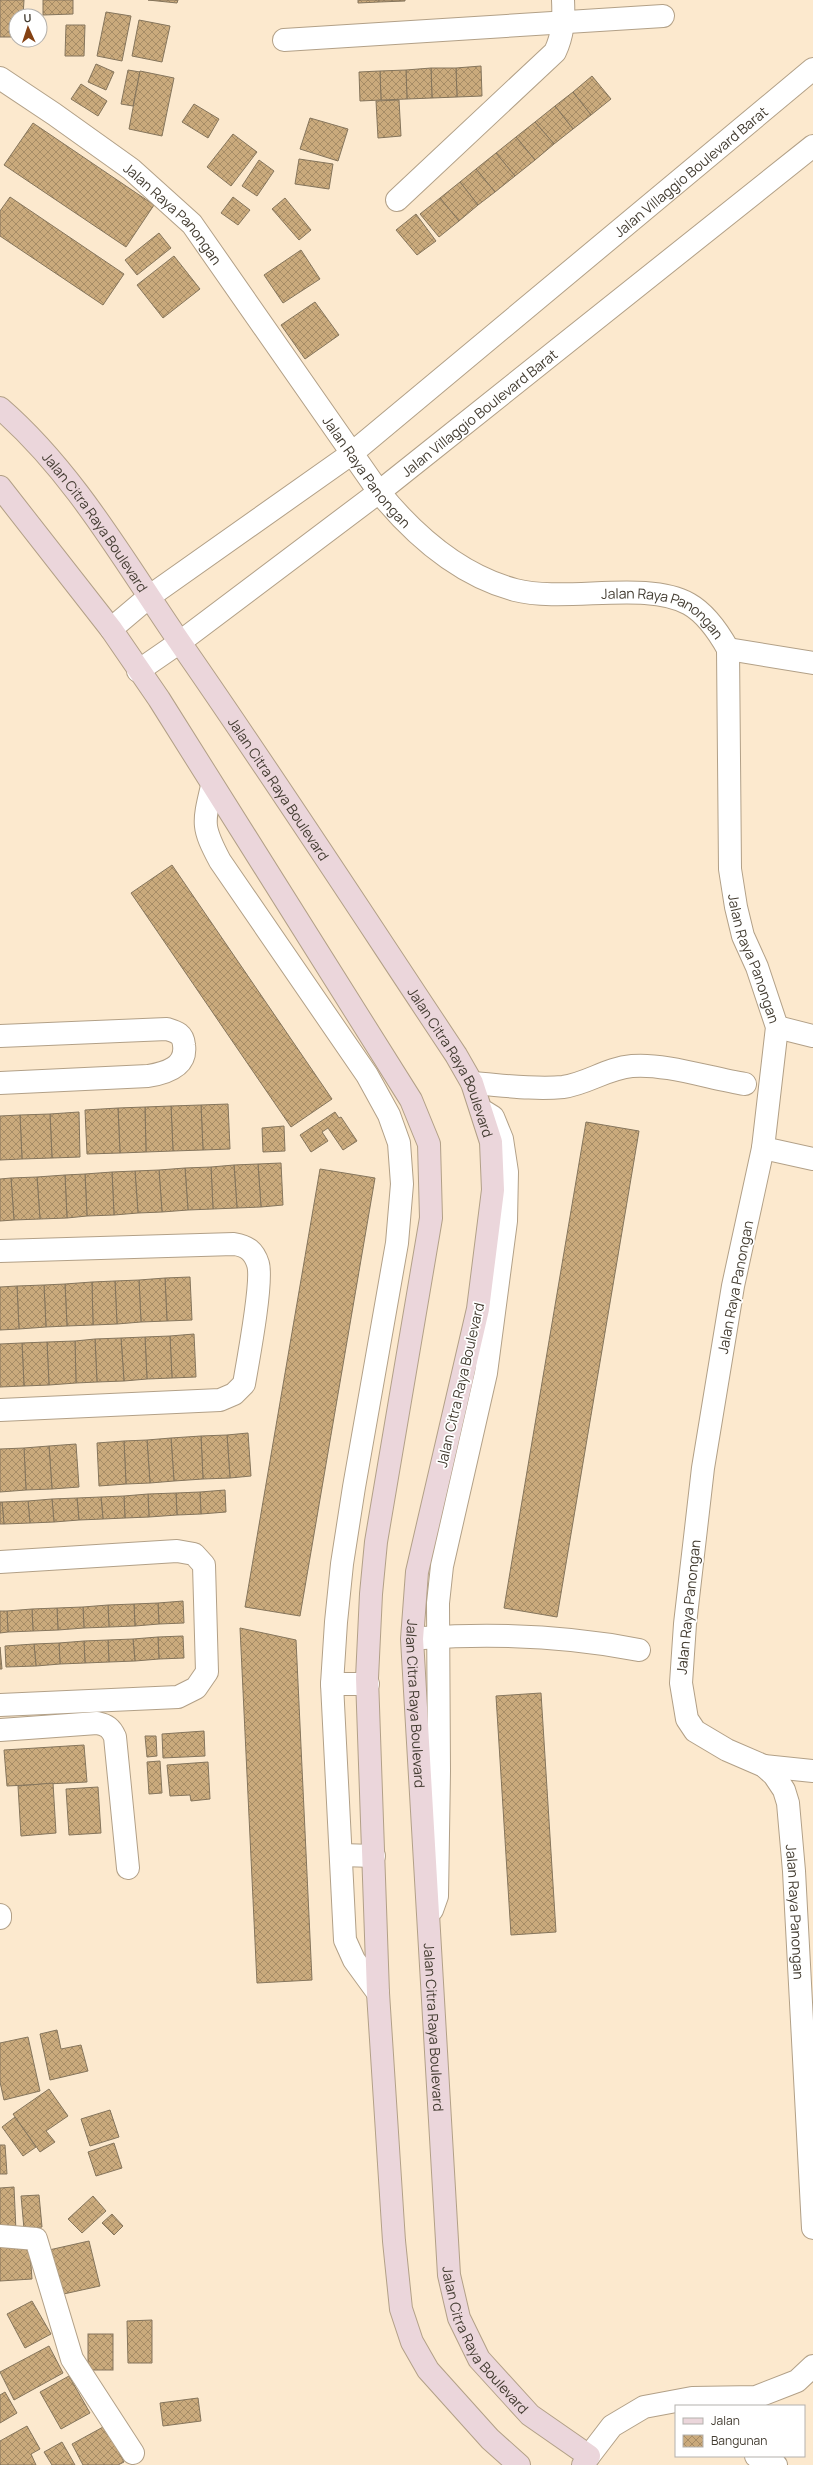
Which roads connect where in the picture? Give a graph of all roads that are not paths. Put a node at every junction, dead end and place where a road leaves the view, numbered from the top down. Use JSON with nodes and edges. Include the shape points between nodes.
{"nodes":[{"id":1,"x":563,"y":0,"type":"edge"},
{"id":2,"x":663,"y":16,"type":"dead end"},
{"id":3,"x":564,"y":22,"type":"junction"},
{"id":4,"x":284,"y":40,"type":"dead end"},
{"id":5,"x":813,"y":69,"type":"edge"},
{"id":6,"x":0,"y":78,"type":"edge"},
{"id":7,"x":813,"y":146,"type":"edge"},
{"id":8,"x":397,"y":200,"type":"dead end"},
{"id":9,"x":0,"y":408,"type":"edge"},
{"id":10,"x":351,"y":454,"type":"junction"},
{"id":11,"x":0,"y":487,"type":"edge"},
{"id":12,"x":379,"y":492,"type":"junction"},
{"id":13,"x":150,"y":596,"type":"junction"},
{"id":14,"x":111,"y":629,"type":"junction"},
{"id":15,"x":180,"y":642,"type":"junction"},
{"id":16,"x":728,"y":649,"type":"junction"},
{"id":17,"x":813,"y":663,"type":"edge"},
{"id":18,"x":138,"y":671,"type":"junction"},
{"id":19,"x":212,"y":786,"type":"junction"},
{"id":20,"x":303,"y":930,"type":"junction"},
{"id":21,"x":279,"y":947,"type":"junction"},
{"id":22,"x":777,"y":1026,"type":"junction"},
{"id":23,"x":0,"y":1036,"type":"edge"},
{"id":24,"x":813,"y":1036,"type":"edge"},
{"id":25,"x":389,"y":1064,"type":"junction"},
{"id":26,"x":367,"y":1075,"type":"junction"},
{"id":27,"x":0,"y":1083,"type":"edge"},
{"id":28,"x":472,"y":1083,"type":"junction"},
{"id":29,"x":746,"y":1084,"type":"dead end"},
{"id":30,"x":763,"y":1148,"type":"junction"},
{"id":31,"x":813,"y":1159,"type":"edge"},
{"id":32,"x":402,"y":1184,"type":"junction"},
{"id":33,"x":431,"y":1184,"type":"junction"},
{"id":34,"x":0,"y":1252,"type":"edge"},
{"id":35,"x":378,"y":1348,"type":"junction"},
{"id":36,"x":408,"y":1352,"type":"junction"},
{"id":37,"x":475,"y":1371,"type":"junction"},
{"id":38,"x":0,"y":1410,"type":"edge"},
{"id":39,"x":350,"y":1515,"type":"junction"},
{"id":40,"x":380,"y":1521,"type":"junction"},
{"id":41,"x":0,"y":1562,"type":"edge"},
{"id":42,"x":437,"y":1637,"type":"junction"},
{"id":43,"x":412,"y":1639,"type":"junction"},
{"id":44,"x":639,"y":1650,"type":"dead end"},
{"id":45,"x":332,"y":1684,"type":"junction"},
{"id":46,"x":368,"y":1684,"type":"junction"},
{"id":47,"x":0,"y":1705,"type":"edge"},
{"id":48,"x":0,"y":1730,"type":"edge"},
{"id":49,"x":764,"y":1766,"type":"junction"},
{"id":50,"x":813,"y":1771,"type":"edge"},
{"id":51,"x":341,"y":1855,"type":"junction"},
{"id":52,"x":374,"y":1856,"type":"junction"},
{"id":53,"x":128,"y":1868,"type":"dead end"},
{"id":54,"x":429,"y":1915,"type":"junction"},
{"id":55,"x":378,"y":1993,"type":"junction"},
{"id":56,"x":813,"y":2228,"type":"edge"},
{"id":57,"x":0,"y":2236,"type":"edge"},
{"id":58,"x":813,"y":2366,"type":"edge"},
{"id":59,"x":695,"y":2402,"type":"edge"},
{"id":60,"x":134,"y":2453,"type":"dead end"},
{"id":61,"x":758,"y":2457,"type":"edge"},
{"id":62,"x":586,"y":2461,"type":"edge"},
{"id":63,"x":519,"y":2465,"type":"edge"},
{"id":64,"x":776,"y":2465,"type":"edge"}],
"edges":[{"from":1,"to":3,"type":"street"},
{"from":2,"to":3,"type":"street"},
{"from":3,"to":4,"type":"street"},
{"from":3,"to":8,"type":"street","via":[[554,52]]},
{"from":5,"to":10,"type":"street","name":"Jalan Villaggio Boulevard Barat"},
{"from":6,"to":10,"type":"street","name":"Jalan Raya Panongan","via":[[131,169],[192,224]]},
{"from":7,"to":12,"type":"street","name":"Jalan Villaggio Boulevard Barat"},
{"from":9,"to":13,"type":"main road","name":"Jalan Citra Raya Boulevard","via":[[28,432],[61,471]]},
{"from":10,"to":12,"type":"street","name":"Jalan Raya Panongan"},
{"from":10,"to":13,"type":"street","name":"Jalan Villaggio Boulevard Barat"},
{"from":11,"to":14,"type":"main road"},
{"from":12,"to":15,"type":"street","name":"Jalan Villaggio Boulevard Barat"},
{"from":12,"to":16,"type":"street","name":"Jalan Raya Panongan","via":[[397,513],[452,562],[483,579],[515,590],[541,594],[662,594],[689,604],[720,633]]},
{"from":13,"to":14,"type":"street","name":"Jalan Villaggio Boulevard Barat"},
{"from":13,"to":15,"type":"main road","name":"Jalan Citra Raya Boulevard"},
{"from":14,"to":18,"type":"main road"},
{"from":15,"to":18,"type":"street","name":"Jalan Villaggio Boulevard Barat"},
{"from":15,"to":28,"type":"main road","name":"Jalan Citra Raya Boulevard","via":[[452,1048]]},
{"from":16,"to":17,"type":"street"},
{"from":16,"to":22,"type":"street","name":"Jalan Raya Panongan","via":[[730,869],[743,936],[757,967]]},
{"from":18,"to":19,"type":"main road","via":[[159,699]]},
{"from":19,"to":20,"type":"main road"},
{"from":19,"to":21,"type":"street","via":[[205,814],[206,835],[220,862]]},
{"from":20,"to":21,"type":"street"},
{"from":20,"to":25,"type":"main road"},
{"from":21,"to":26,"type":"street"},
{"from":22,"to":24,"type":"street"},
{"from":22,"to":30,"type":"street","name":"Jalan Raya Panongan"},
{"from":23,"to":27,"type":"street","via":[[167,1029],[178,1032],[184,1039],[185,1051],[180,1063],[165,1073]]},
{"from":25,"to":26,"type":"street"},
{"from":25,"to":33,"type":"main road","via":[[411,1100],[428,1144]]},
{"from":26,"to":32,"type":"street","via":[[389,1116],[399,1143]]},
{"from":28,"to":29,"type":"street","via":[[563,1087],[632,1066],[655,1067]]},
{"from":28,"to":37,"type":"main road","name":"Jalan Citra Raya Boulevard","via":[[491,1142],[493,1190],[478,1309]]},
{"from":30,"to":31,"type":"street"},
{"from":30,"to":49,"type":"street","name":"Jalan Raya Panongan","via":[[733,1286],[703,1468],[685,1624],[681,1683],[687,1719],[695,1731],[727,1750]]},
{"from":32,"to":33,"type":"street"},
{"from":32,"to":35,"type":"street","via":[[397,1244]]},
{"from":33,"to":36,"type":"main road","via":[[432,1218]]},
{"from":34,"to":38,"type":"street","via":[[234,1244],[252,1251],[259,1265],[244,1384],[234,1394],[220,1400]]},
{"from":35,"to":36,"type":"street"},
{"from":35,"to":39,"type":"street"},
{"from":36,"to":40,"type":"main road"},
{"from":37,"to":42,"type":"street","via":[[442,1566]]},
{"from":37,"to":43,"type":"main road","name":"Jalan Citra Raya Boulevard","via":[[417,1572]]},
{"from":39,"to":40,"type":"street"},
{"from":39,"to":45,"type":"street","via":[[342,1564]]},
{"from":40,"to":46,"type":"main road","via":[[371,1594]]},
{"from":41,"to":47,"type":"street","via":[[177,1551],[194,1554],[204,1565],[207,1672],[196,1688],[178,1697]]},
{"from":42,"to":43,"type":"street"},
{"from":42,"to":44,"type":"street","via":[[518,1635],[564,1638]]},
{"from":42,"to":54,"type":"street","via":[[437,1896]]},
{"from":43,"to":54,"type":"main road","name":"Jalan Citra Raya Boulevard"},
{"from":45,"to":46,"type":"street"},
{"from":45,"to":51,"type":"street"},
{"from":46,"to":52,"type":"main road"},
{"from":48,"to":53,"type":"street","via":[[97,1723],[111,1729],[115,1737]]},
{"from":49,"to":50,"type":"street"},
{"from":49,"to":56,"type":"street","name":"Jalan Raya Panongan","via":[[784,1790],[788,1803]]},
{"from":51,"to":52,"type":"street"},
{"from":51,"to":55,"type":"street","via":[[345,1940],[354,1960]]},
{"from":52,"to":55,"type":"main road"},
{"from":54,"to":62,"type":"main road","name":"Jalan Citra Raya Boulevard","via":[[449,2275],[459,2318],[479,2359],[530,2415]]},
{"from":55,"to":63,"type":"main road","via":[[394,2241],[402,2309],[412,2342],[428,2370],[490,2439]]},
{"from":57,"to":60,"type":"street","via":[[36,2239],[72,2359]]},
{"from":58,"to":59,"type":"street","via":[[797,2381],[756,2397]]},
{"from":59,"to":62,"type":"street","via":[[644,2408],[626,2416],[612,2426]]},
{"from":61,"to":64,"type":"street"}]}
